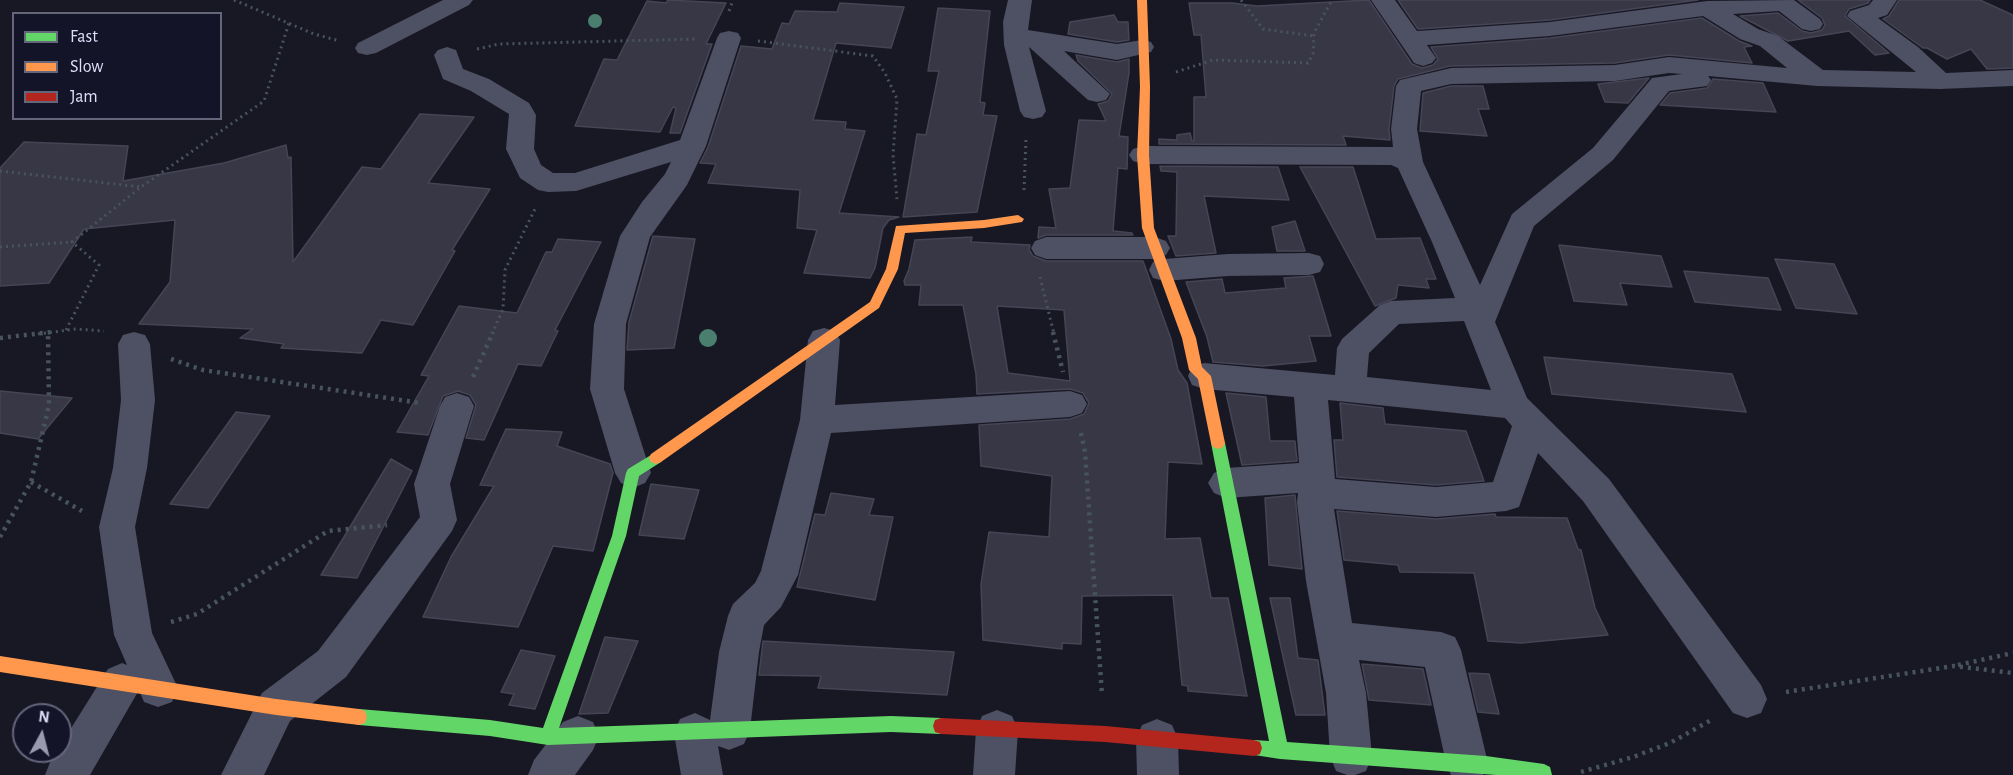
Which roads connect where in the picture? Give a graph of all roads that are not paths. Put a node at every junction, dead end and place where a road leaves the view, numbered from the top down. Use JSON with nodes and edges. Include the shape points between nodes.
{"nodes":[{"id":1,"x":461,"y":0,"type":"edge"},
{"id":2,"x":1020,"y":0,"type":"edge"},
{"id":3,"x":1142,"y":0,"type":"edge"},
{"id":4,"x":1383,"y":0,"type":"edge"},
{"id":5,"x":1885,"y":0,"type":"edge"},
{"id":6,"x":1781,"y":2,"type":"edge"},
{"id":7,"x":1707,"y":9,"type":"junction"},
{"id":8,"x":1811,"y":24,"type":"dead end"},
{"id":9,"x":1530,"y":30,"type":"junction"},
{"id":10,"x":729,"y":38,"type":"road end"},
{"id":11,"x":1025,"y":38,"type":"junction"},
{"id":12,"x":1411,"y":39,"type":"junction"},
{"id":13,"x":1142,"y":47,"type":"junction"},
{"id":14,"x":367,"y":48,"type":"road end"},
{"id":15,"x":447,"y":55,"type":"road end"},
{"id":16,"x":1753,"y":72,"type":"junction"},
{"id":17,"x":1570,"y":74,"type":"junction"},
{"id":18,"x":1816,"y":78,"type":"junction"},
{"id":19,"x":2013,"y":78,"type":"edge"},
{"id":20,"x":1437,"y":79,"type":"junction"},
{"id":21,"x":1940,"y":81,"type":"junction"},
{"id":22,"x":1097,"y":94,"type":"dead end"},
{"id":23,"x":1033,"y":111,"type":"road end"},
{"id":24,"x":692,"y":146,"type":"junction"},
{"id":25,"x":1143,"y":155,"type":"junction"},
{"id":26,"x":1409,"y":162,"type":"junction"},
{"id":27,"x":1018,"y":219,"type":"road end"},
{"id":28,"x":1046,"y":248,"type":"road end"},
{"id":29,"x":1160,"y":259,"type":"junction"},
{"id":30,"x":1309,"y":264,"type":"dead end"},
{"id":31,"x":1478,"y":315,"type":"junction"},
{"id":32,"x":824,"y":340,"type":"junction"},
{"id":33,"x":134,"y":344,"type":"road end"},
{"id":34,"x":1204,"y":376,"type":"junction"},
{"id":35,"x":1310,"y":386,"type":"junction"},
{"id":36,"x":1350,"y":390,"type":"junction"},
{"id":37,"x":1070,"y":404,"type":"road end"},
{"id":38,"x":457,"y":406,"type":"road end"},
{"id":39,"x":1523,"y":413,"type":"junction"},
{"id":40,"x":817,"y":420,"type":"junction"},
{"id":41,"x":633,"y":473,"type":"junction"},
{"id":42,"x":1226,"y":483,"type":"junction"},
{"id":43,"x":1317,"y":485,"type":"junction"},
{"id":44,"x":1336,"y":639,"type":"junction"},
{"id":45,"x":0,"y":664,"type":"edge"},
{"id":46,"x":140,"y":685,"type":"junction"},
{"id":47,"x":1747,"y":699,"type":"dead end"},
{"id":48,"x":276,"y":706,"type":"junction"},
{"id":49,"x":997,"y":730,"type":"junction"},
{"id":50,"x":712,"y":732,"type":"junction"},
{"id":51,"x":558,"y":749,"type":"edge"},
{"id":52,"x":1280,"y":751,"type":"junction"},
{"id":53,"x":1158,"y":757,"type":"edge"},
{"id":54,"x":1364,"y":762,"type":"edge"},
{"id":55,"x":1467,"y":763,"type":"junction"},
{"id":56,"x":1544,"y":773,"type":"dead end"},
{"id":57,"x":66,"y":775,"type":"edge"},
{"id":58,"x":243,"y":775,"type":"edge"},
{"id":59,"x":702,"y":775,"type":"edge"},
{"id":60,"x":994,"y":775,"type":"edge"}],
"edges":[{"from":1,"to":14,"type":"street"},
{"from":2,"to":11,"type":"street","via":[[1015,22]]},
{"from":3,"to":13,"type":"street"},
{"from":4,"to":12,"type":"street"},
{"from":5,"to":21,"type":"street","via":[[1878,10],[1859,16],[1909,52]]},
{"from":6,"to":7,"type":"street"},
{"from":6,"to":8,"type":"street"},
{"from":7,"to":9,"type":"street"},
{"from":7,"to":18,"type":"street","via":[[1769,41]]},
{"from":9,"to":12,"type":"street"},
{"from":9,"to":17,"type":"street","via":[[1552,48]]},
{"from":10,"to":24,"type":"street"},
{"from":11,"to":13,"type":"street","via":[[1117,52]]},
{"from":11,"to":22,"type":"street"},
{"from":11,"to":23,"type":"street"},
{"from":12,"to":20,"type":"street"},
{"from":13,"to":25,"type":"street"},
{"from":15,"to":24,"type":"street","via":[[452,73],[520,109],[520,149],[530,171],[548,183],[576,183]]},
{"from":16,"to":17,"type":"street","via":[[1669,65],[1615,73]]},
{"from":16,"to":18,"type":"street"},
{"from":16,"to":31,"type":"street","via":[[1661,84],[1603,154],[1522,221]]},
{"from":17,"to":20,"type":"street"},
{"from":18,"to":21,"type":"street"},
{"from":19,"to":21,"type":"street"},
{"from":20,"to":26,"type":"street","via":[[1409,86],[1404,129]]},
{"from":24,"to":41,"type":"street","via":[[678,178],[635,236],[610,324],[607,389]]},
{"from":25,"to":26,"type":"street","via":[[1394,156]]},
{"from":25,"to":29,"type":"street","via":[[1148,228]]},
{"from":26,"to":31,"type":"street"},
{"from":27,"to":32,"type":"street","via":[[900,229],[892,269],[875,305]]},
{"from":28,"to":29,"type":"street"},
{"from":29,"to":30,"type":"street","via":[[1228,265]]},
{"from":29,"to":34,"type":"street","via":[[1189,338],[1196,370]]},
{"from":31,"to":36,"type":"street","via":[[1391,313],[1353,348]]},
{"from":31,"to":39,"type":"street"},
{"from":32,"to":40,"type":"street"},
{"from":32,"to":41,"type":"street"},
{"from":33,"to":46,"type":"street","via":[[138,400],[118,531]]},
{"from":34,"to":35,"type":"street"},
{"from":34,"to":42,"type":"street"},
{"from":35,"to":36,"type":"street"},
{"from":35,"to":43,"type":"street"},
{"from":36,"to":39,"type":"street","via":[[1441,397]]},
{"from":37,"to":40,"type":"street"},
{"from":38,"to":48,"type":"street","via":[[432,484],[439,520],[332,664]]},
{"from":39,"to":43,"type":"street","via":[[1506,496],[1436,502]]},
{"from":39,"to":47,"type":"street","via":[[1596,490]]},
{"from":40,"to":50,"type":"street","via":[[779,575],[768,595],[747,616]]},
{"from":41,"to":51,"type":"street","via":[[619,536]]},
{"from":42,"to":43,"type":"street"},
{"from":42,"to":52,"type":"street"},
{"from":43,"to":44,"type":"street","via":[[1315,502]]},
{"from":44,"to":54,"type":"street"},
{"from":44,"to":55,"type":"street","via":[[1441,650]]},
{"from":45,"to":46,"type":"street"},
{"from":46,"to":48,"type":"street"},
{"from":46,"to":57,"type":"street"},
{"from":48,"to":51,"type":"street","via":[[389,721],[490,728]]},
{"from":48,"to":58,"type":"street"},
{"from":49,"to":50,"type":"street","via":[[891,724]]},
{"from":49,"to":53,"type":"street","via":[[1105,734]]},
{"from":49,"to":60,"type":"street"},
{"from":50,"to":51,"type":"street"},
{"from":50,"to":59,"type":"street"},
{"from":52,"to":53,"type":"street"},
{"from":52,"to":54,"type":"street"},
{"from":54,"to":55,"type":"street"},
{"from":55,"to":56,"type":"street"}]}
